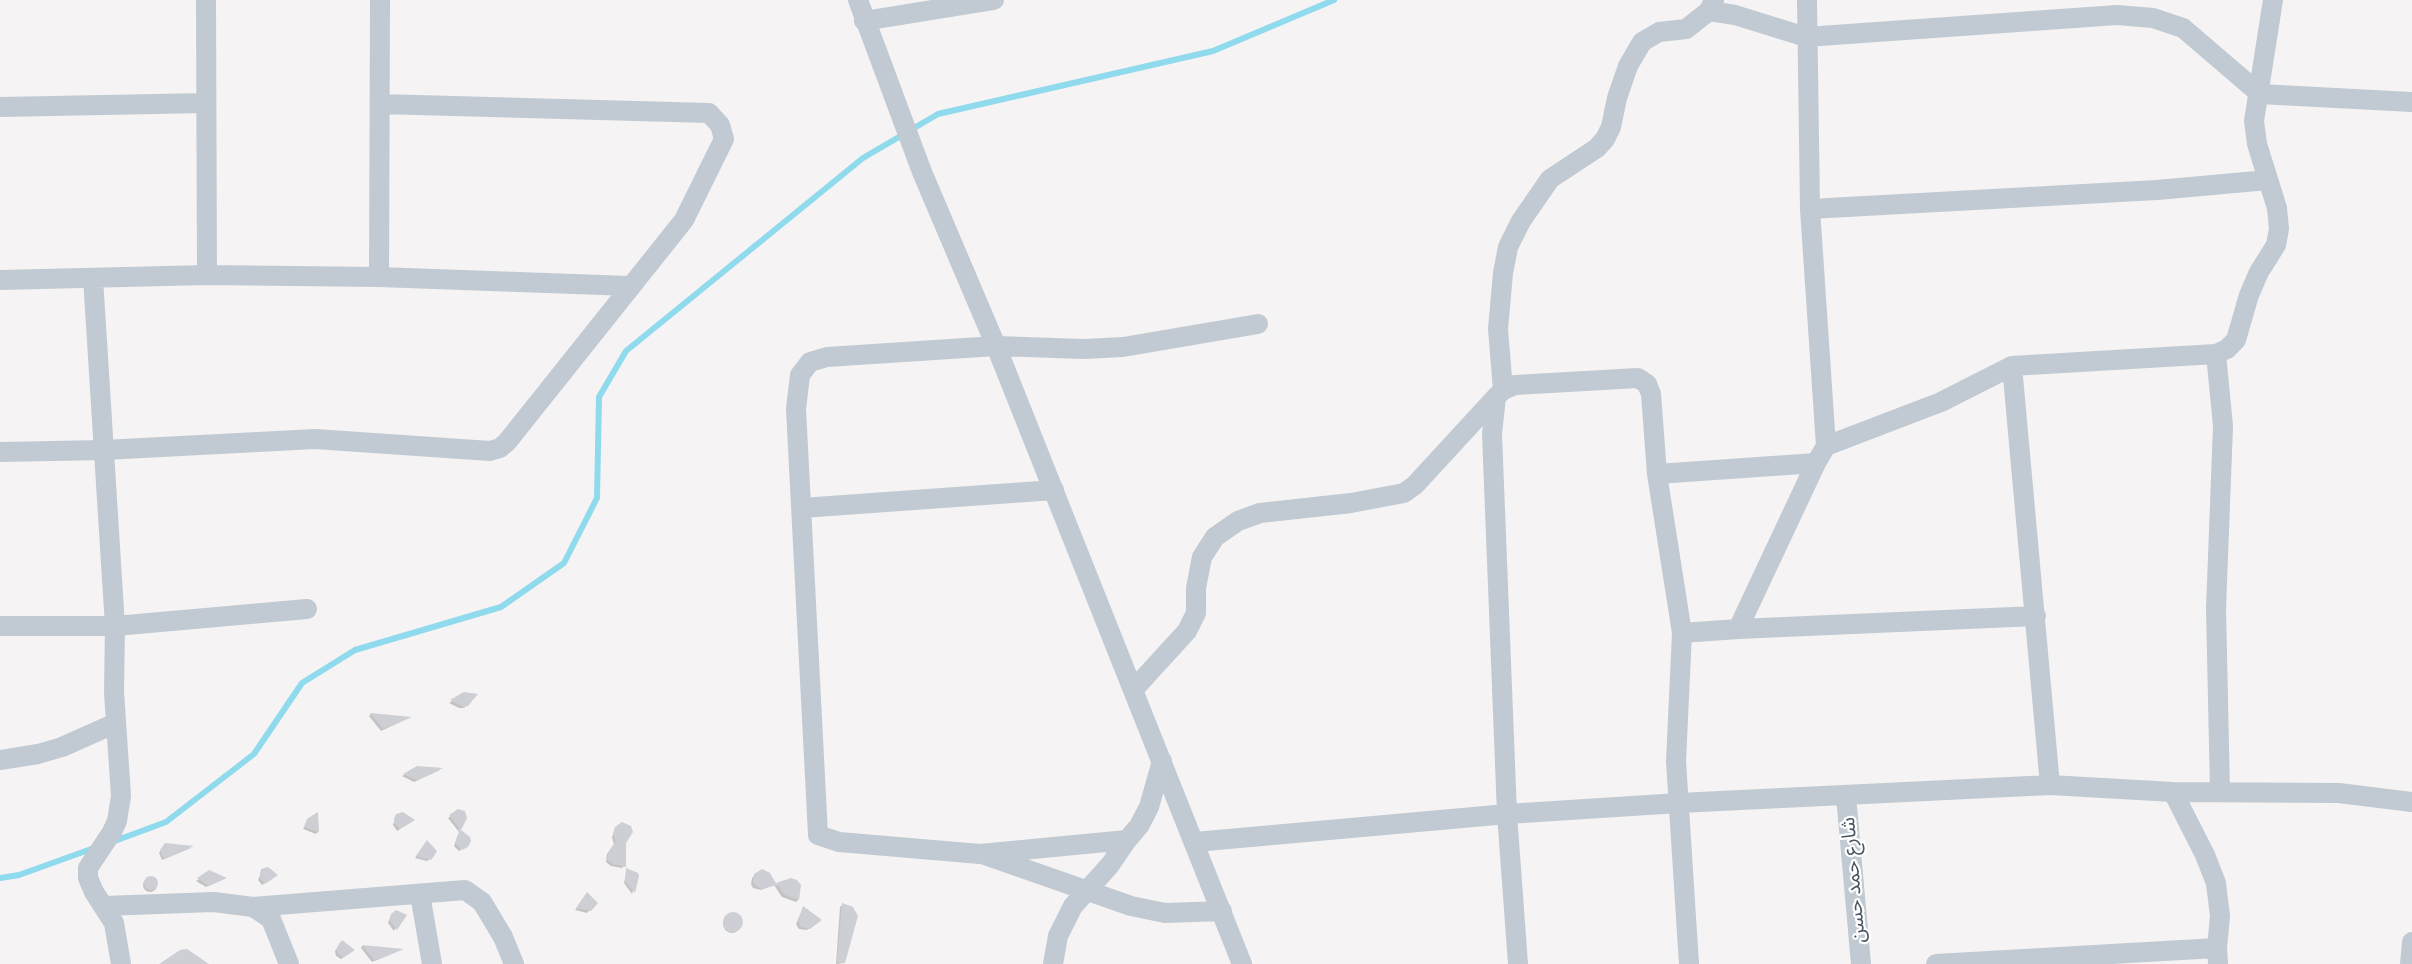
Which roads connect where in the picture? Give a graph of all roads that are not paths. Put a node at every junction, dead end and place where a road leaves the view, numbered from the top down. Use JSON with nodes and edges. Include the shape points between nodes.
{"nodes":[{"id":1,"x":206,"y":0,"type":"edge"},
{"id":2,"x":380,"y":0,"type":"edge"},
{"id":3,"x":858,"y":0,"type":"edge"},
{"id":4,"x":994,"y":0,"type":"edge"},
{"id":5,"x":1807,"y":0,"type":"edge"},
{"id":6,"x":2273,"y":0,"type":"edge"},
{"id":7,"x":1711,"y":6,"type":"edge"},
{"id":8,"x":864,"y":21,"type":"junction"},
{"id":9,"x":1806,"y":37,"type":"junction"},
{"id":10,"x":2260,"y":94,"type":"junction"},
{"id":11,"x":2412,"y":102,"type":"edge"},
{"id":12,"x":206,"y":103,"type":"junction"},
{"id":13,"x":380,"y":104,"type":"junction"},
{"id":14,"x":0,"y":107,"type":"edge"},
{"id":15,"x":2268,"y":180,"type":"junction"},
{"id":16,"x":1810,"y":209,"type":"junction"},
{"id":17,"x":207,"y":275,"type":"junction"},
{"id":18,"x":379,"y":277,"type":"junction"},
{"id":19,"x":93,"y":278,"type":"junction"},
{"id":20,"x":0,"y":280,"type":"edge"},
{"id":21,"x":630,"y":286,"type":"junction"},
{"id":22,"x":1258,"y":324,"type":"dead end"},
{"id":23,"x":996,"y":346,"type":"junction"},
{"id":24,"x":2216,"y":354,"type":"junction"},
{"id":25,"x":2012,"y":366,"type":"junction"},
{"id":26,"x":1500,"y":393,"type":"junction"},
{"id":27,"x":1826,"y":446,"type":"junction"},
{"id":28,"x":104,"y":450,"type":"junction"},
{"id":29,"x":0,"y":452,"type":"edge"},
{"id":30,"x":1816,"y":463,"type":"junction"},
{"id":31,"x":1657,"y":474,"type":"junction"},
{"id":32,"x":1054,"y":490,"type":"junction"},
{"id":33,"x":802,"y":508,"type":"junction"},
{"id":34,"x":307,"y":609,"type":"dead end"},
{"id":35,"x":2036,"y":616,"type":"junction"},
{"id":36,"x":0,"y":626,"type":"edge"},
{"id":37,"x":115,"y":626,"type":"junction"},
{"id":38,"x":1738,"y":629,"type":"junction"},
{"id":39,"x":1682,"y":633,"type":"junction"},
{"id":40,"x":1134,"y":689,"type":"junction"},
{"id":41,"x":116,"y":723,"type":"junction"},
{"id":42,"x":0,"y":760,"type":"edge"},
{"id":43,"x":1162,"y":761,"type":"junction"},
{"id":44,"x":2050,"y":785,"type":"junction"},
{"id":45,"x":2220,"y":791,"type":"junction"},
{"id":46,"x":2174,"y":792,"type":"junction"},
{"id":47,"x":1846,"y":796,"type":"junction"},
{"id":48,"x":2412,"y":802,"type":"edge"},
{"id":49,"x":1679,"y":803,"type":"junction"},
{"id":50,"x":1508,"y":814,"type":"junction"},
{"id":51,"x":1127,"y":840,"type":"junction"},
{"id":52,"x":1195,"y":842,"type":"junction"},
{"id":53,"x":980,"y":854,"type":"junction"},
{"id":54,"x":1088,"y":891,"type":"junction"},
{"id":55,"x":420,"y":894,"type":"junction"},
{"id":56,"x":104,"y":906,"type":"junction"},
{"id":57,"x":254,"y":907,"type":"junction"},
{"id":58,"x":1222,"y":912,"type":"junction"},
{"id":59,"x":2412,"y":942,"type":"edge"},
{"id":60,"x":2218,"y":956,"type":"edge"},
{"id":61,"x":1241,"y":963,"type":"edge"},
{"id":62,"x":121,"y":964,"type":"edge"},
{"id":63,"x":289,"y":964,"type":"edge"},
{"id":64,"x":432,"y":964,"type":"edge"},
{"id":65,"x":514,"y":964,"type":"edge"},
{"id":66,"x":1053,"y":964,"type":"edge"},
{"id":67,"x":1518,"y":964,"type":"edge"},
{"id":68,"x":1689,"y":964,"type":"edge"},
{"id":69,"x":1861,"y":964,"type":"edge"},
{"id":70,"x":1936,"y":964,"type":"edge"},
{"id":71,"x":2410,"y":964,"type":"edge"}],
"edges":[{"from":1,"to":12,"type":"street"},
{"from":2,"to":13,"type":"street"},
{"from":3,"to":8,"type":"street"},
{"from":4,"to":8,"type":"street"},
{"from":5,"to":9,"type":"street"},
{"from":6,"to":10,"type":"street"},
{"from":7,"to":9,"type":"street"},
{"from":7,"to":26,"type":"street","via":[[1686,28],[1659,32],[1642,42],[1628,66],[1605,139],[1550,179],[1521,221],[1508,247],[1503,273],[1498,328]]},
{"from":8,"to":23,"type":"street","via":[[922,172]]},
{"from":9,"to":10,"type":"street","via":[[2117,15],[2153,18],[2182,28]]},
{"from":9,"to":16,"type":"street"},
{"from":10,"to":11,"type":"street"},
{"from":10,"to":15,"type":"street","via":[[2254,121]]},
{"from":12,"to":14,"type":"street"},
{"from":12,"to":17,"type":"street"},
{"from":13,"to":18,"type":"street"},
{"from":13,"to":21,"type":"street","via":[[709,113],[720,124],[724,139],[684,220]]},
{"from":15,"to":16,"type":"street"},
{"from":15,"to":24,"type":"street","via":[[2277,208],[2276,245],[2249,295],[2236,340]]},
{"from":16,"to":27,"type":"street"},
{"from":17,"to":18,"type":"street"},
{"from":17,"to":19,"type":"street"},
{"from":18,"to":21,"type":"street"},
{"from":19,"to":20,"type":"street"},
{"from":19,"to":28,"type":"street"},
{"from":21,"to":28,"type":"street","via":[[507,442],[490,451],[315,439]]},
{"from":22,"to":23,"type":"street","via":[[1124,347]]},
{"from":23,"to":32,"type":"street"},
{"from":23,"to":33,"type":"street","via":[[827,357],[810,362],[800,375],[796,408]]},
{"from":24,"to":25,"type":"street"},
{"from":24,"to":45,"type":"street","via":[[2223,426],[2216,609]]},
{"from":25,"to":27,"type":"street","via":[[1941,402]]},
{"from":25,"to":35,"type":"street"},
{"from":26,"to":31,"type":"street","via":[[1515,385],[1638,378],[1647,384],[1651,394]]},
{"from":26,"to":40,"type":"street","via":[[1404,493],[1340,505],[1260,513],[1238,521],[1215,537],[1202,557],[1196,613],[1187,631]]},
{"from":26,"to":50,"type":"street","via":[[1492,434]]},
{"from":27,"to":30,"type":"street"},
{"from":28,"to":29,"type":"street"},
{"from":28,"to":37,"type":"street"},
{"from":30,"to":31,"type":"street"},
{"from":30,"to":38,"type":"street"},
{"from":31,"to":39,"type":"street"},
{"from":32,"to":33,"type":"street"},
{"from":32,"to":40,"type":"street"},
{"from":33,"to":53,"type":"street","via":[[818,835],[839,842]]},
{"from":34,"to":37,"type":"street"},
{"from":35,"to":38,"type":"street"},
{"from":35,"to":44,"type":"street"},
{"from":36,"to":37,"type":"street"},
{"from":37,"to":41,"type":"street"},
{"from":38,"to":39,"type":"street"},
{"from":39,"to":49,"type":"street","via":[[1676,761]]},
{"from":40,"to":43,"type":"street"},
{"from":41,"to":42,"type":"street","via":[[54,749]]},
{"from":41,"to":56,"type":"street","via":[[121,796],[117,821],[88,868],[93,892]]},
{"from":43,"to":51,"type":"street","via":[[1149,807]]},
{"from":43,"to":52,"type":"street"},
{"from":44,"to":46,"type":"street"},
{"from":44,"to":47,"type":"street"},
{"from":45,"to":46,"type":"street"},
{"from":45,"to":48,"type":"street","via":[[2339,793]]},
{"from":46,"to":60,"type":"street","via":[[2216,883],[2220,916]]},
{"from":47,"to":49,"type":"street"},
{"from":47,"to":69,"type":"street","name":"شارع حمد حسن"},
{"from":49,"to":50,"type":"street"},
{"from":49,"to":68,"type":"street"},
{"from":50,"to":52,"type":"street"},
{"from":50,"to":67,"type":"street"},
{"from":51,"to":53,"type":"street"},
{"from":51,"to":54,"type":"street"},
{"from":52,"to":58,"type":"street"},
{"from":53,"to":54,"type":"street"},
{"from":54,"to":58,"type":"street","via":[[1165,913]]},
{"from":54,"to":66,"type":"street","via":[[1072,906],[1064,922]]},
{"from":55,"to":57,"type":"street"},
{"from":55,"to":64,"type":"street"},
{"from":55,"to":65,"type":"street","via":[[465,890],[482,902]]},
{"from":56,"to":57,"type":"street","via":[[214,902]]},
{"from":56,"to":62,"type":"street","via":[[114,923]]},
{"from":57,"to":63,"type":"street","via":[[272,919]]},
{"from":58,"to":61,"type":"street"},
{"from":59,"to":71,"type":"street"},
{"from":60,"to":70,"type":"street"}]}
